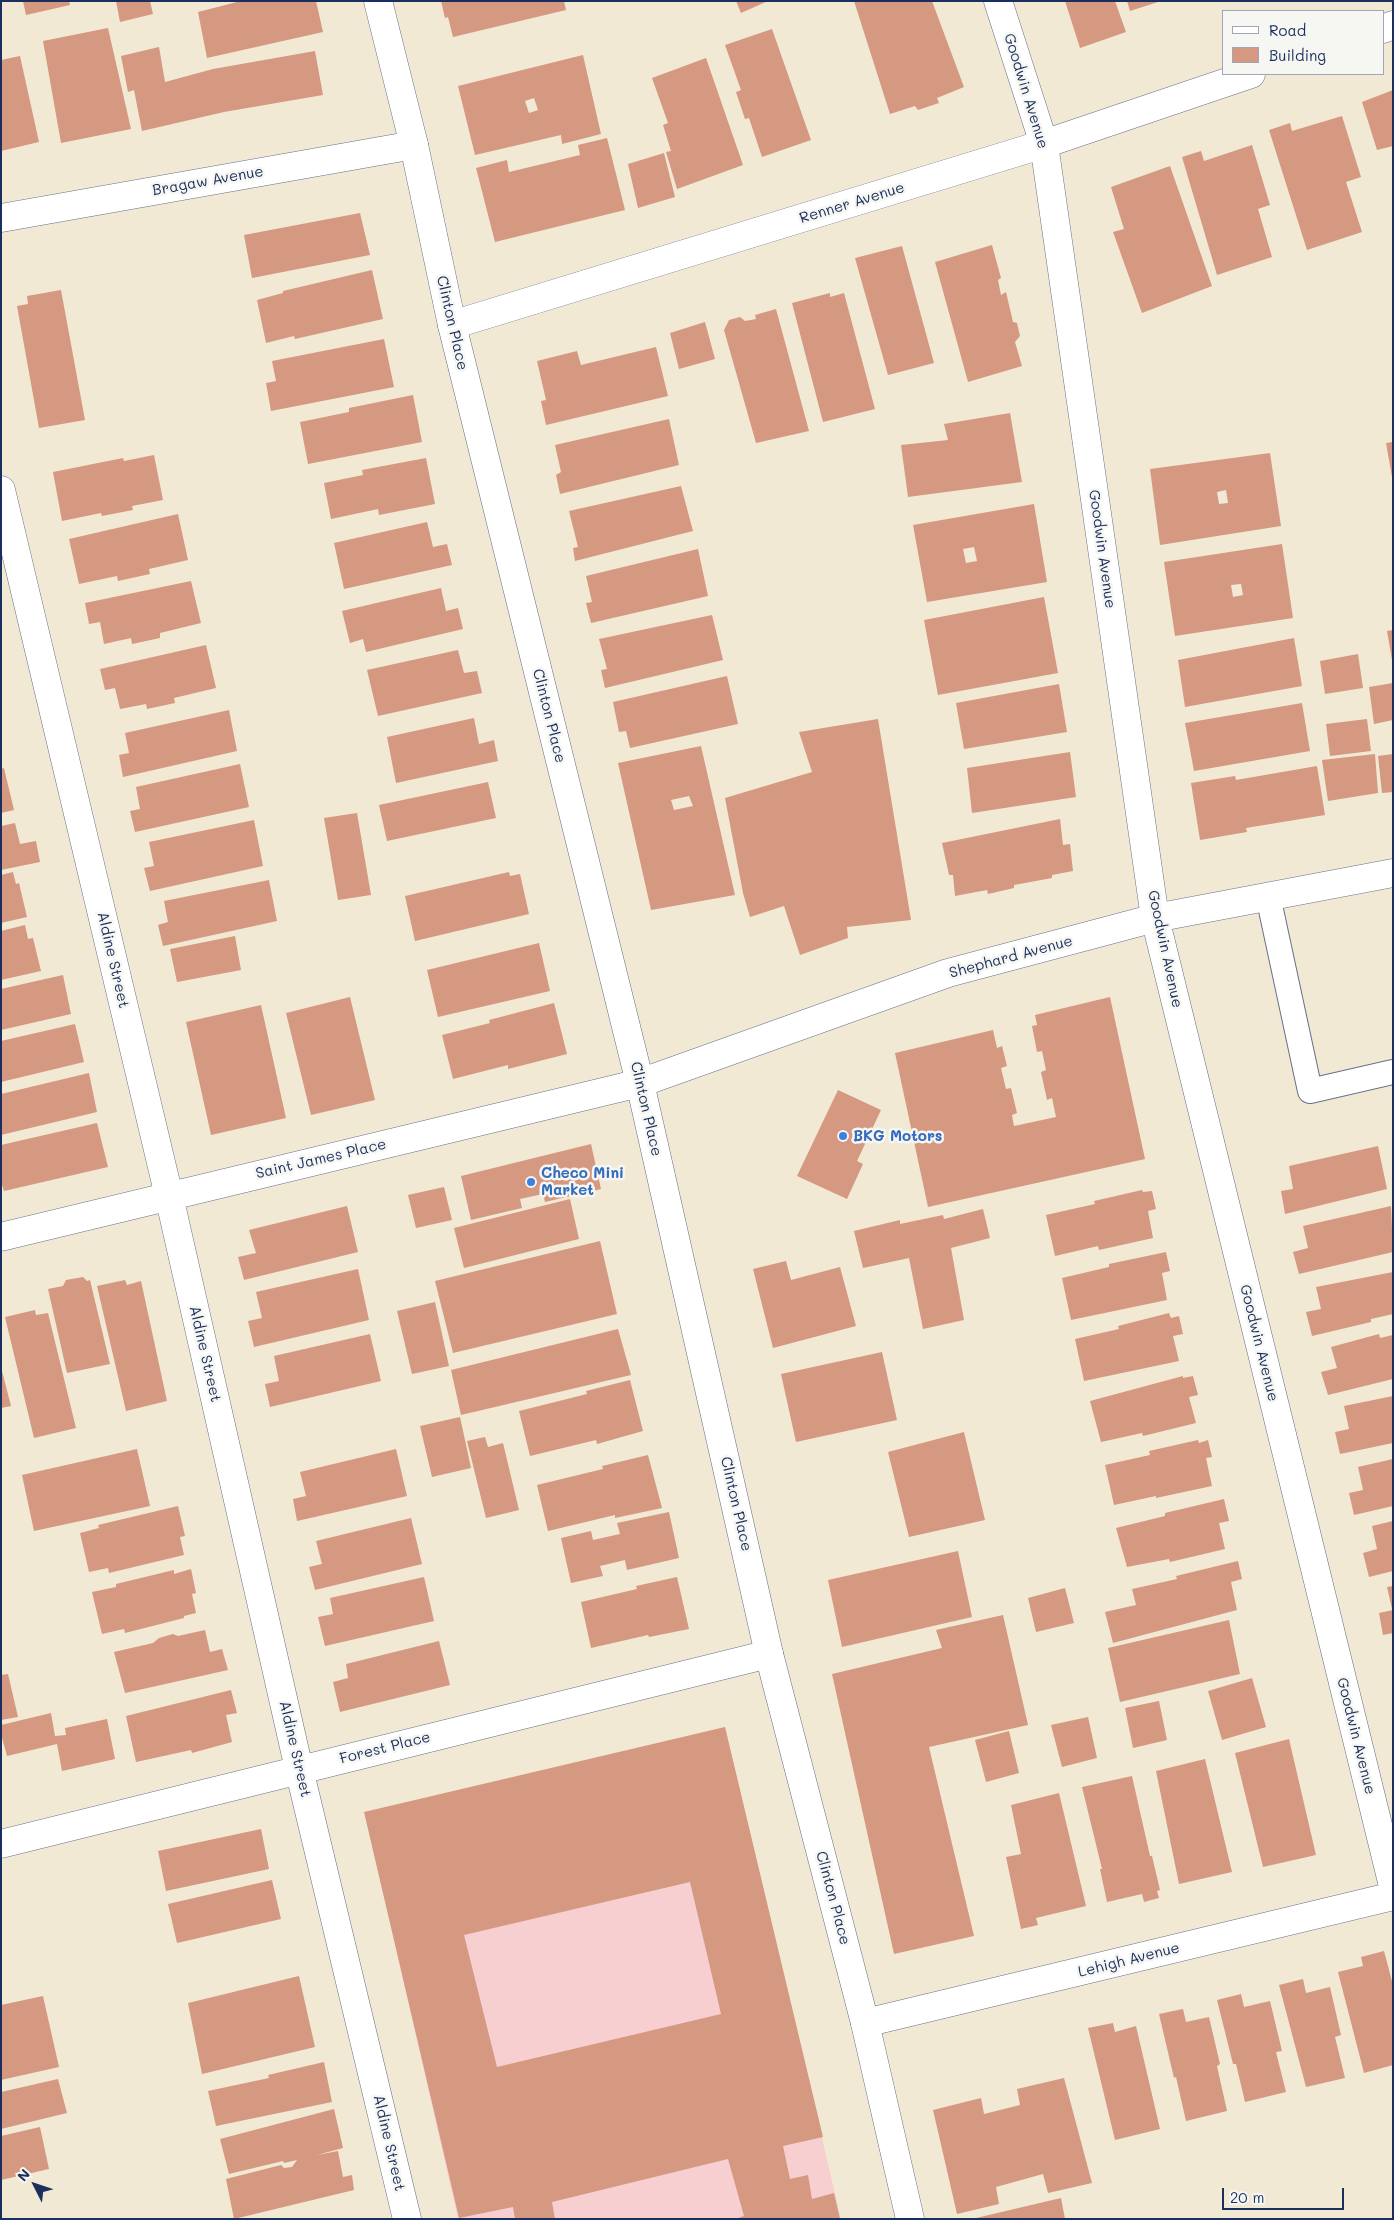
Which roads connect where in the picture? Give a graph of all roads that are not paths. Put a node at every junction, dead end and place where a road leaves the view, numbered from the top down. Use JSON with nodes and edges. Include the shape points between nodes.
{"nodes":[{"id":1,"x":378,"y":1,"type":"edge"},
{"id":2,"x":998,"y":1,"type":"edge"},
{"id":3,"x":1247,"y":75,"type":"edge"},
{"id":4,"x":1044,"y":144,"type":"junction"},
{"id":5,"x":414,"y":145,"type":"junction"},
{"id":6,"x":1,"y":218,"type":"edge"},
{"id":7,"x":452,"y":325,"type":"junction"},
{"id":8,"x":1,"y":490,"type":"edge"},
{"id":9,"x":1393,"y":873,"type":"edge"},
{"id":10,"x":1268,"y":896,"type":"junction"},
{"id":11,"x":1155,"y":918,"type":"junction"},
{"id":12,"x":1393,"y":1072,"type":"edge"},
{"id":13,"x":640,"y":1082,"type":"junction"},
{"id":14,"x":169,"y":1196,"type":"junction"},
{"id":15,"x":1,"y":1237,"type":"edge"},
{"id":16,"x":769,"y":1654,"type":"junction"},
{"id":17,"x":299,"y":1769,"type":"junction"},
{"id":18,"x":1,"y":1844,"type":"edge"},
{"id":19,"x":1393,"y":1886,"type":"edge"},
{"id":20,"x":1393,"y":1896,"type":"edge"},
{"id":21,"x":865,"y":2024,"type":"junction"},
{"id":22,"x":408,"y":2219,"type":"edge"},
{"id":23,"x":910,"y":2219,"type":"edge"}],
"edges":[{"from":1,"to":5,"type":"street","name":"Clinton Place"},
{"from":2,"to":4,"type":"street","name":"Goodwin Avenue"},
{"from":3,"to":4,"type":"street","name":"Renner Avenue"},
{"from":4,"to":7,"type":"street","name":"Renner Avenue"},
{"from":4,"to":11,"type":"street","name":"Goodwin Avenue"},
{"from":5,"to":6,"type":"street","name":"Bragaw Avenue"},
{"from":5,"to":7,"type":"street","name":"Clinton Place"},
{"from":7,"to":13,"type":"street","name":"Clinton Place"},
{"from":8,"to":14,"type":"street","name":"Aldine Street"},
{"from":9,"to":10,"type":"street","name":"Shephard Avenue"},
{"from":10,"to":11,"type":"street","name":"Shephard Avenue"},
{"from":10,"to":12,"type":"lane","via":[[1310,1091]]},
{"from":11,"to":13,"type":"street","name":"Shephard Avenue","via":[[948,973]]},
{"from":11,"to":19,"type":"street","name":"Goodwin Avenue"},
{"from":13,"to":14,"type":"street","name":"Saint James Place"},
{"from":13,"to":16,"type":"street","name":"Clinton Place"},
{"from":14,"to":15,"type":"street","name":"Saint James Place"},
{"from":14,"to":17,"type":"street","name":"Aldine Street"},
{"from":16,"to":17,"type":"street","name":"Forest Place"},
{"from":16,"to":21,"type":"street","name":"Clinton Place"},
{"from":17,"to":18,"type":"street","name":"Forest Place"},
{"from":17,"to":22,"type":"street","name":"Aldine Street"},
{"from":20,"to":21,"type":"street","name":"Lehigh Avenue"},
{"from":21,"to":23,"type":"street","name":"Clinton Place"}]}
